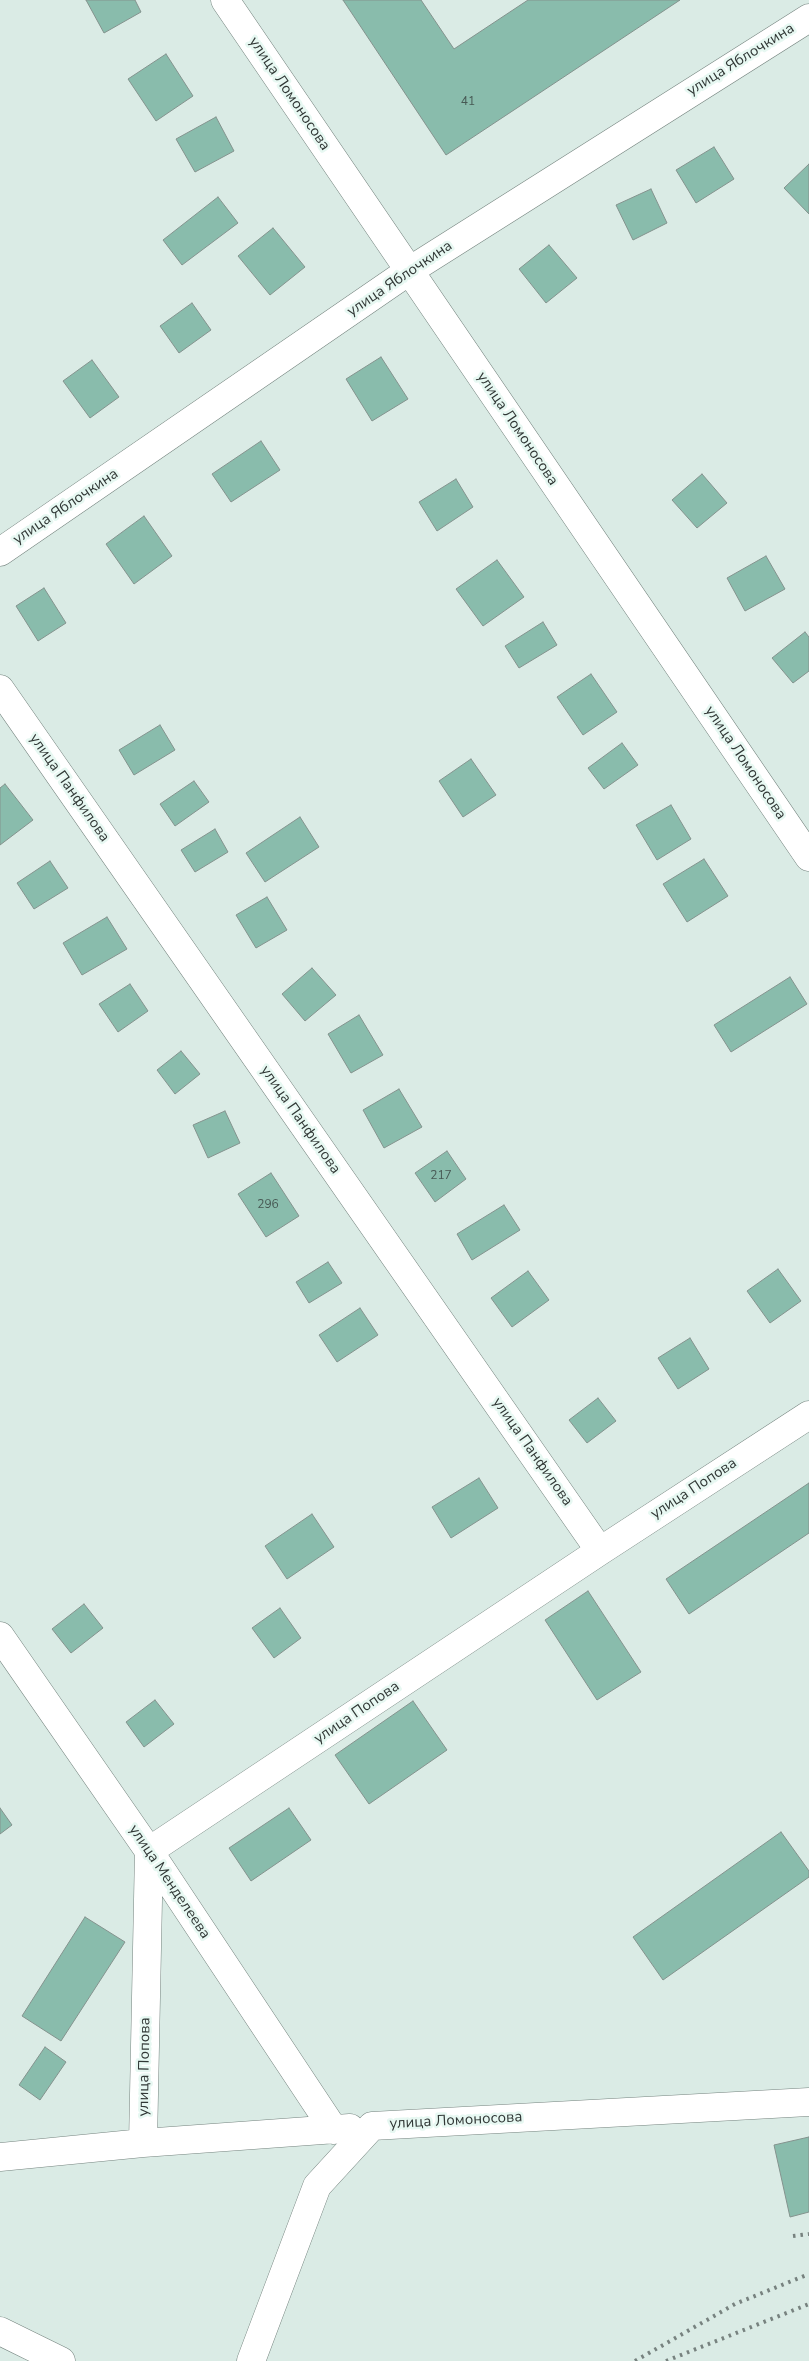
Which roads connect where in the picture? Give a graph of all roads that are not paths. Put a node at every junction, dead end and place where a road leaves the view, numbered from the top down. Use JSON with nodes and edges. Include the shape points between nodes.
{"nodes":[{"id":1,"x":226,"y":0,"type":"edge"},
{"id":2,"x":805,"y":27,"type":"edge"},
{"id":3,"x":409,"y":271,"type":"junction"},
{"id":4,"x":0,"y":552,"type":"edge"},
{"id":5,"x":0,"y":689,"type":"edge"},
{"id":6,"x":809,"y":857,"type":"edge"},
{"id":7,"x":809,"y":1415,"type":"edge"},
{"id":8,"x":600,"y":1551,"type":"junction"},
{"id":9,"x":0,"y":1636,"type":"edge"},
{"id":10,"x":149,"y":1851,"type":"junction"},
{"id":11,"x":809,"y":2102,"type":"edge"},
{"id":12,"x":372,"y":2126,"type":"junction"},
{"id":13,"x":334,"y":2130,"type":"junction"},
{"id":14,"x":143,"y":2143,"type":"junction"},
{"id":15,"x":0,"y":2157,"type":"edge"},
{"id":16,"x":0,"y":2331,"type":"edge"},
{"id":17,"x":61,"y":2361,"type":"edge"},
{"id":18,"x":251,"y":2361,"type":"edge"}],
"edges":[{"from":1,"to":3,"type":"street","name":"улица Ломоносова"},
{"from":2,"to":3,"type":"street","name":"улица Яблочкина"},
{"from":3,"to":4,"type":"street","name":"улица Яблочкина"},
{"from":3,"to":6,"type":"street","name":"улица Ломоносова"},
{"from":5,"to":8,"type":"street","name":"улица Панфилова"},
{"from":7,"to":8,"type":"street","name":"улица Попова"},
{"from":8,"to":10,"type":"street","name":"улица Попова"},
{"from":9,"to":10,"type":"street","name":"улица Менделеева"},
{"from":10,"to":13,"type":"street","name":"улица Менделеева"},
{"from":10,"to":14,"type":"street","name":"улица Попова"},
{"from":11,"to":12,"type":"street","name":"улица Ломоносова"},
{"from":12,"to":13,"type":"street"},
{"from":12,"to":18,"type":"street","name":"улица Ломоносова","via":[[317,2186]]},
{"from":13,"to":14,"type":"street"},
{"from":14,"to":15,"type":"street"},
{"from":16,"to":17,"type":"street"}]}
